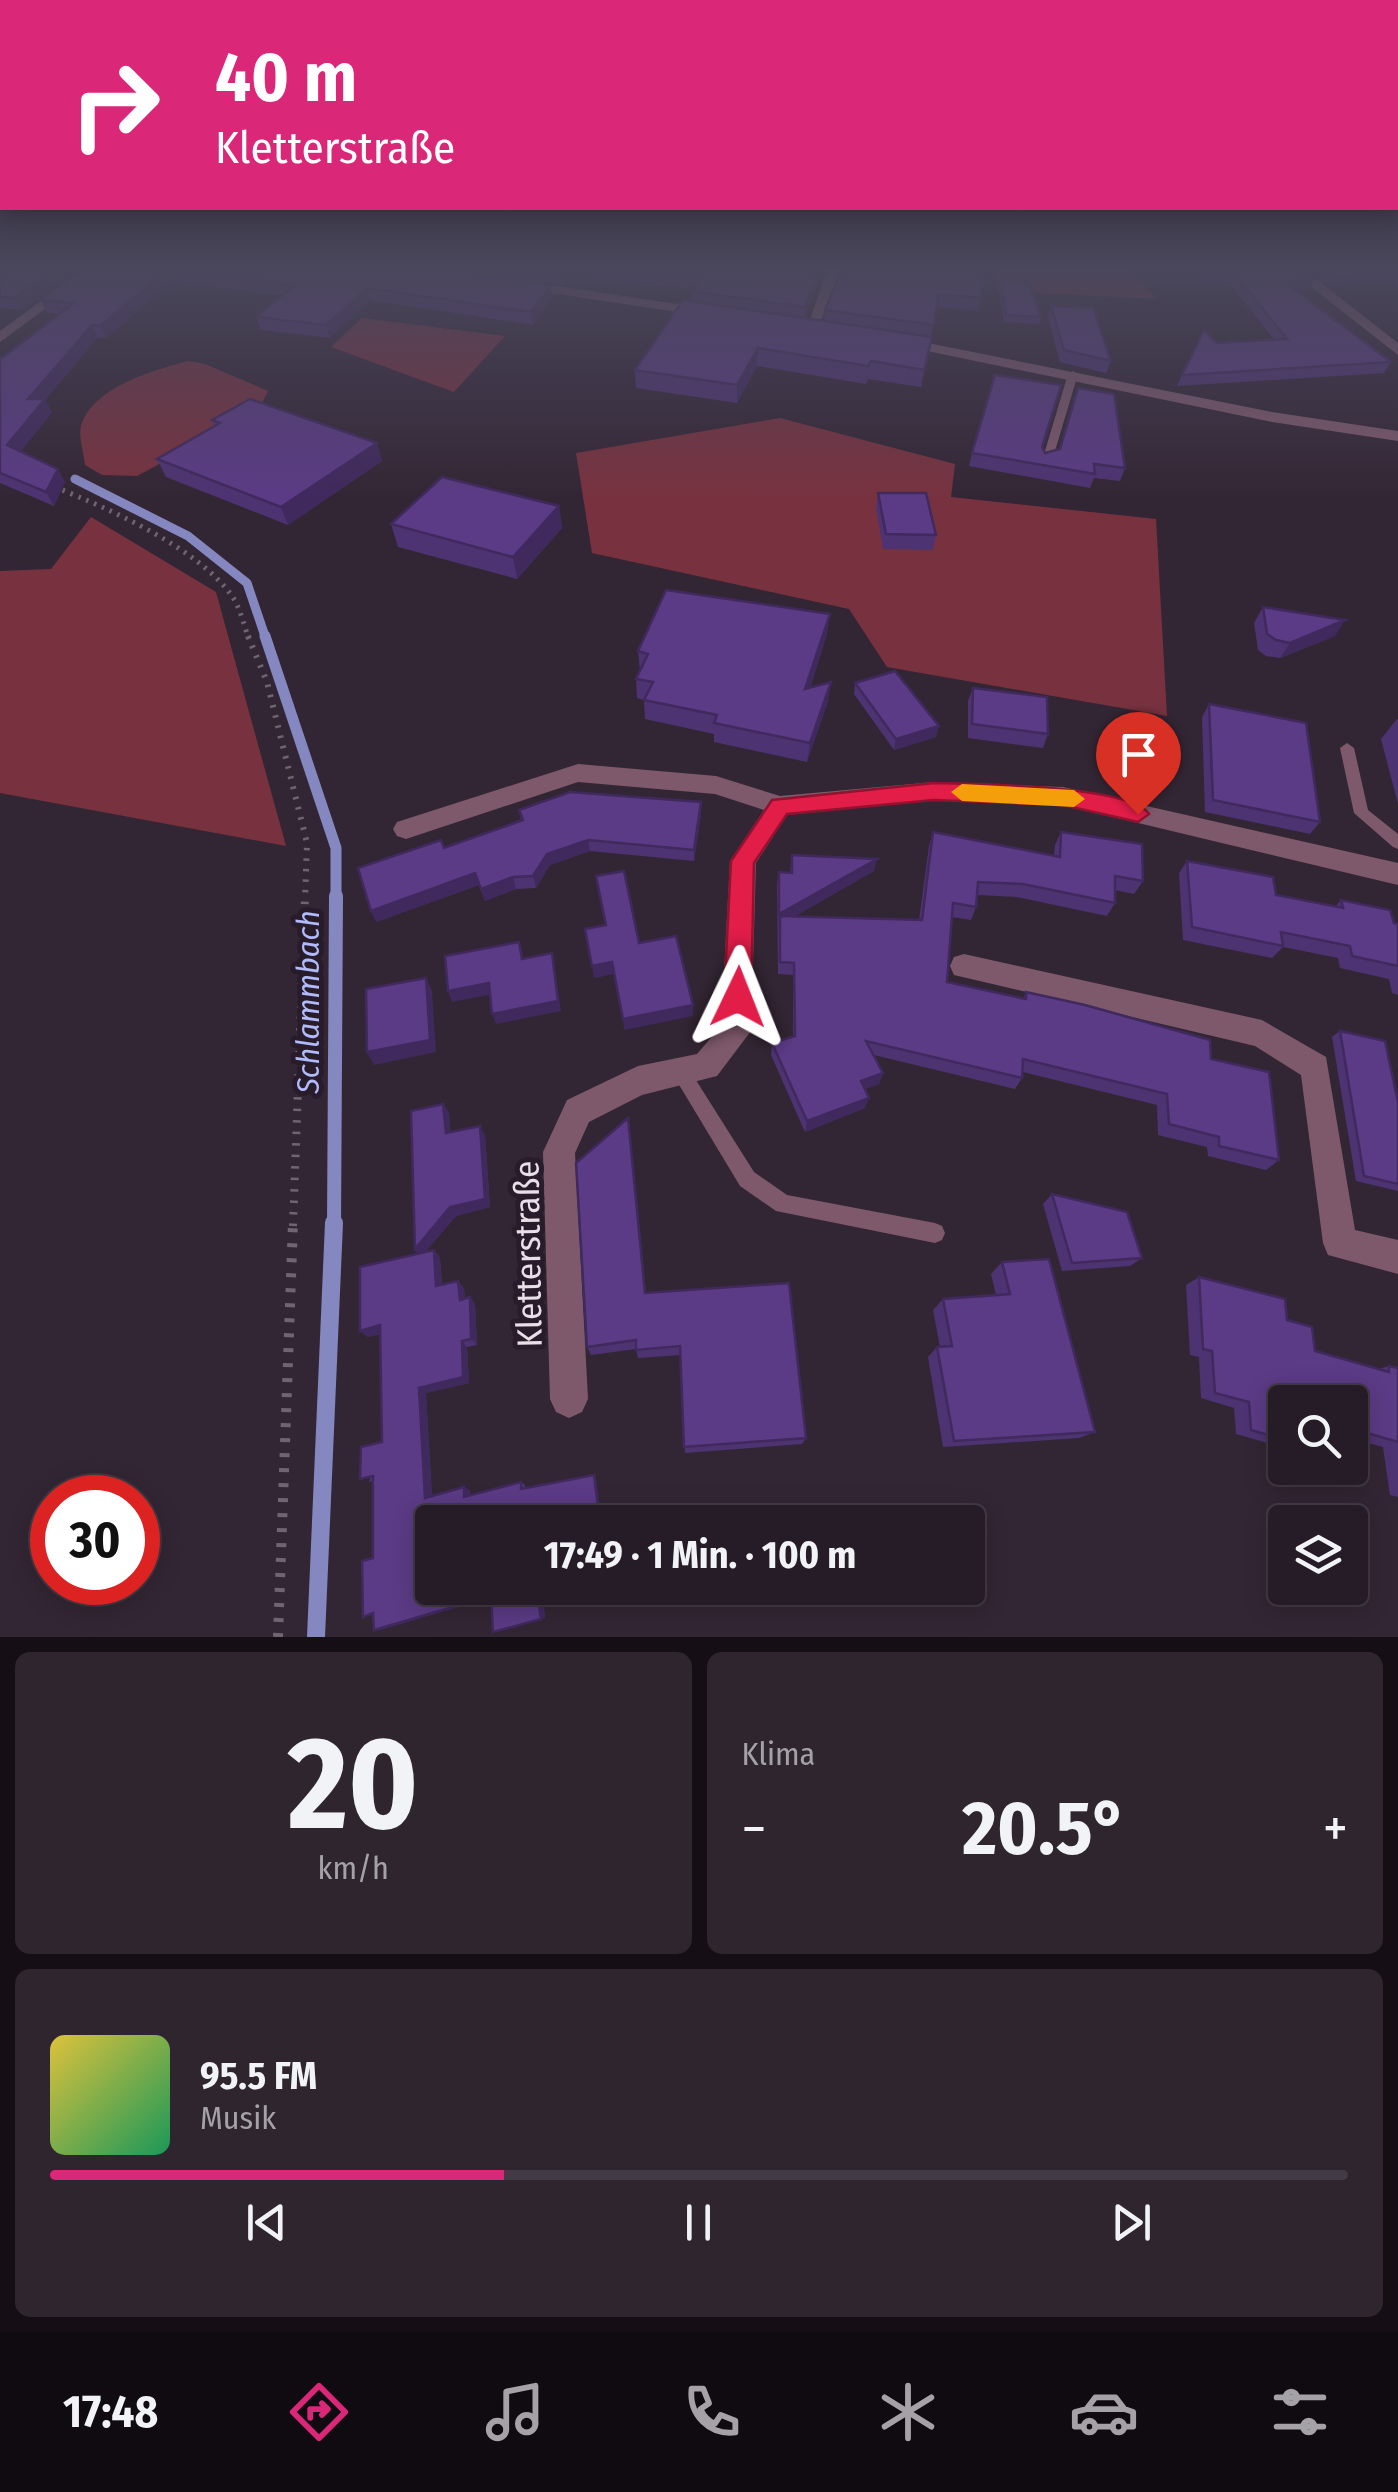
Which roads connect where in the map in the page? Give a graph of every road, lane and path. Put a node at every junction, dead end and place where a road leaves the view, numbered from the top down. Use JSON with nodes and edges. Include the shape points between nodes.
{"nodes":[{"id":1,"x":917,"y":344,"type":"edge"},
{"id":2,"x":1073,"y":374,"type":"junction"},
{"id":3,"x":1398,"y":436,"type":"edge"},
{"id":4,"x":1047,"y":460,"type":"edge"},
{"id":5,"x":48,"y":484,"type":"edge"},
{"id":6,"x":1347,"y":748,"type":"dead end"},
{"id":7,"x":780,"y":806,"type":"junction"},
{"id":8,"x":406,"y":829,"type":"dead end"},
{"id":9,"x":1398,"y":844,"type":"edge"},
{"id":10,"x":1398,"y":874,"type":"edge"},
{"id":11,"x":964,"y":966,"type":"dead end"},
{"id":12,"x":681,"y":1072,"type":"junction"},
{"id":13,"x":935,"y":1232,"type":"dead end"},
{"id":14,"x":1398,"y":1256,"type":"edge"},
{"id":15,"x":569,"y":1398,"type":"dead end"},
{"id":16,"x":278,"y":1637,"type":"edge"}],
"edges":[{"from":1,"to":2,"type":"street"},
{"from":2,"to":3,"type":"street","via":[[1246,415]]},
{"from":2,"to":4,"type":"lane"},
{"from":5,"to":16,"type":"path","via":[[174,545],[232,596],[268,682],[307,842]]},
{"from":6,"to":9,"type":"lane","via":[[1361,813]]},
{"from":7,"to":8,"type":"street","via":[[716,785],[578,773]]},
{"from":7,"to":10,"type":"street","via":[[934,792],[1063,796]]},
{"from":7,"to":12,"type":"street","name":"Kletterstraße","via":[[742,861],[736,1031],[706,1066]]},
{"from":11,"to":14,"type":"street","via":[[1262,1034],[1315,1067],[1340,1243]]},
{"from":12,"to":13,"type":"lane","via":[[748,1179],[783,1204]]},
{"from":12,"to":15,"type":"street","name":"Kletterstraße","via":[[638,1082],[578,1111],[559,1152]]}]}
